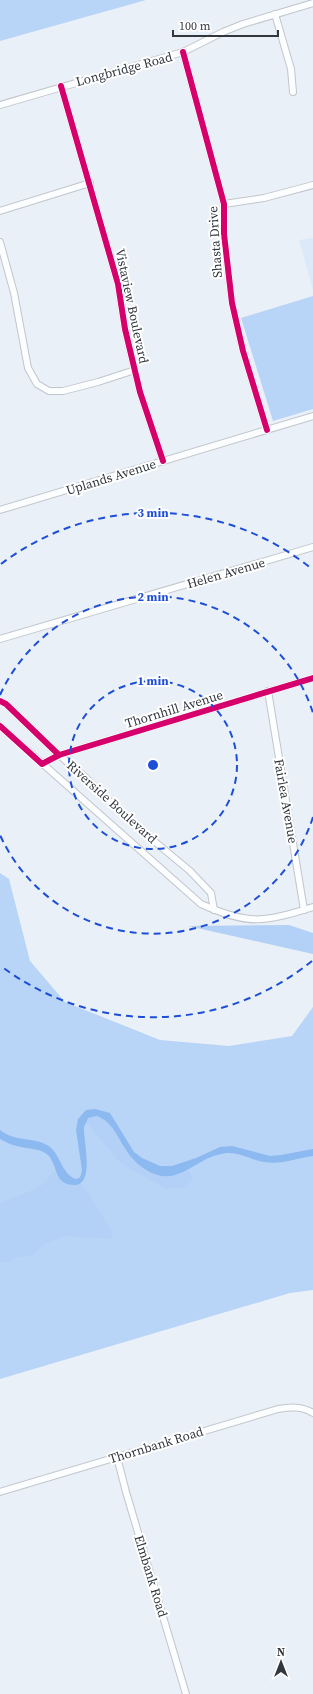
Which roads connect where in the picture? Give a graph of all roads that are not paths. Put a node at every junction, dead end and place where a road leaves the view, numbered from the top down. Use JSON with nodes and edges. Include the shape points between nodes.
{"nodes":[{"id":1,"x":313,"y":3,"type":"edge"},
{"id":2,"x":275,"y":14,"type":"junction"},
{"id":3,"x":183,"y":52,"type":"junction"},
{"id":4,"x":61,"y":86,"type":"junction"},
{"id":5,"x":293,"y":92,"type":"dead end"},
{"id":6,"x":0,"y":105,"type":"edge"},
{"id":7,"x":90,"y":184,"type":"junction"},
{"id":8,"x":313,"y":185,"type":"edge"},
{"id":9,"x":224,"y":204,"type":"junction"},
{"id":10,"x":0,"y":211,"type":"edge"},
{"id":11,"x":0,"y":242,"type":"edge"},
{"id":12,"x":135,"y":370,"type":"junction"},
{"id":13,"x":313,"y":416,"type":"edge"},
{"id":14,"x":267,"y":430,"type":"junction"},
{"id":15,"x":163,"y":461,"type":"junction"},
{"id":16,"x":0,"y":510,"type":"edge"},
{"id":17,"x":313,"y":547,"type":"edge"},
{"id":18,"x":0,"y":639,"type":"edge"},
{"id":19,"x":313,"y":678,"type":"edge"},
{"id":20,"x":268,"y":691,"type":"junction"},
{"id":21,"x":0,"y":701,"type":"edge"},
{"id":22,"x":0,"y":726,"type":"edge"},
{"id":23,"x":59,"y":755,"type":"junction"},
{"id":24,"x":42,"y":764,"type":"junction"},
{"id":25,"x":313,"y":907,"type":"edge"},
{"id":26,"x":214,"y":910,"type":"junction"},
{"id":27,"x":304,"y":910,"type":"junction"},
{"id":28,"x":313,"y":1413,"type":"edge"},
{"id":29,"x":117,"y":1457,"type":"junction"},
{"id":30,"x":0,"y":1492,"type":"edge"},
{"id":31,"x":186,"y":1694,"type":"edge"}],
"edges":[{"from":1,"to":2,"type":"street","name":"Longbridge Road"},
{"from":2,"to":3,"type":"street","name":"Longbridge Road","via":[[243,24]]},
{"from":2,"to":5,"type":"street","via":[[291,70]]},
{"from":3,"to":4,"type":"street","name":"Longbridge Road"},
{"from":3,"to":9,"type":"street","name":"Shasta Drive"},
{"from":4,"to":6,"type":"street","name":"Longbridge Road"},
{"from":4,"to":7,"type":"street","name":"Vistaview Boulevard"},
{"from":7,"to":10,"type":"street"},
{"from":7,"to":12,"type":"street","name":"Vistaview Boulevard","via":[[118,284]]},
{"from":8,"to":9,"type":"street","via":[[264,198]]},
{"from":9,"to":14,"type":"street","name":"Shasta Drive","via":[[224,234],[232,303],[243,351]]},
{"from":11,"to":12,"type":"street","via":[[14,294],[28,368],[37,384],[49,391],[64,391]]},
{"from":12,"to":15,"type":"street","name":"Vistaview Boulevard"},
{"from":13,"to":14,"type":"street","name":"Uplands Avenue"},
{"from":14,"to":15,"type":"street","name":"Uplands Avenue"},
{"from":15,"to":16,"type":"street","name":"Uplands Avenue"},
{"from":17,"to":18,"type":"street","name":"Helen Avenue"},
{"from":19,"to":20,"type":"street","name":"Thornhill Avenue"},
{"from":20,"to":23,"type":"street","name":"Thornhill Avenue"},
{"from":20,"to":27,"type":"street","name":"Fairlea Avenue"},
{"from":21,"to":23,"type":"street","name":"Riverside Boulevard"},
{"from":22,"to":24,"type":"street","name":"Riverside Boulevard"},
{"from":23,"to":24,"type":"street","name":"Thornhill Avenue"},
{"from":23,"to":26,"type":"street","name":"Riverside Boulevard","via":[[211,893]]},
{"from":24,"to":26,"type":"street","name":"Riverside Boulevard","via":[[201,904]]},
{"from":25,"to":27,"type":"street","name":"Riverside Boulevard"},
{"from":26,"to":27,"type":"street","name":"Riverside Boulevard","via":[[242,919],[261,920]]},
{"from":28,"to":29,"type":"street","name":"Thornbank Road","via":[[306,1409],[291,1407],[278,1409]]},
{"from":29,"to":30,"type":"street","name":"Thornbank Road"},
{"from":29,"to":31,"type":"street","name":"Elmbank Road"}]}
